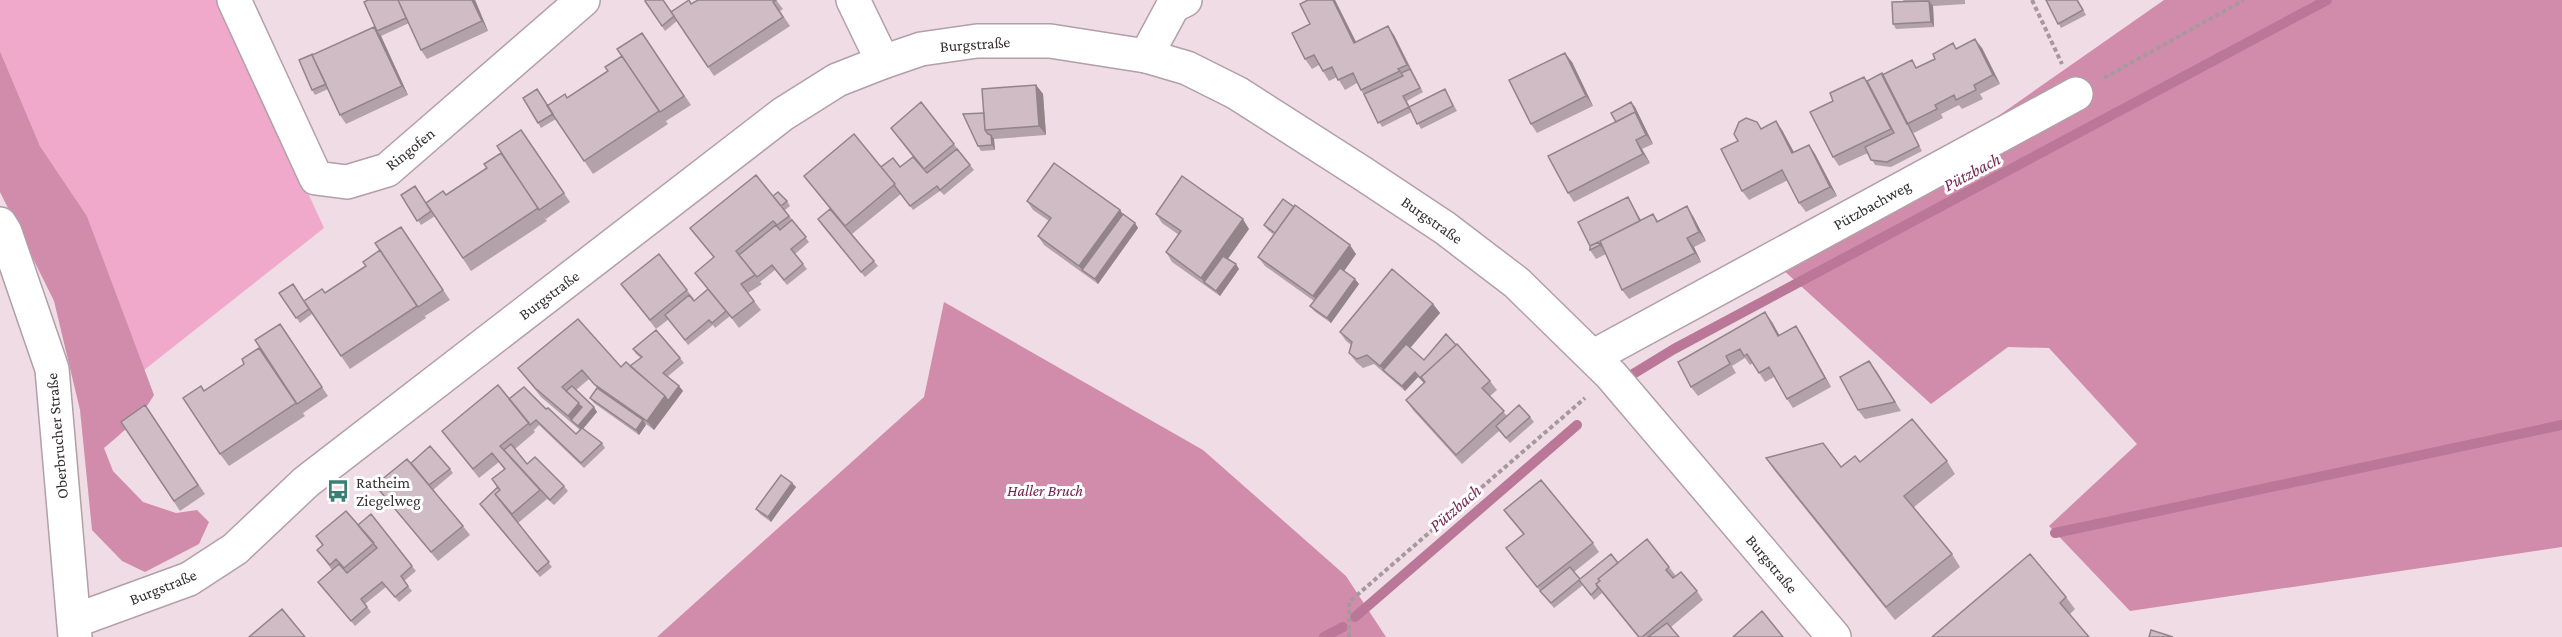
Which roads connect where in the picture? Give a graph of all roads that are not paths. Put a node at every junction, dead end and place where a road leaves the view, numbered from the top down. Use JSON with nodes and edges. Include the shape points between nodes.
{"nodes":[{"id":1,"x":234,"y":0,"type":"edge"},
{"id":2,"x":583,"y":0,"type":"edge"},
{"id":3,"x":853,"y":0,"type":"edge"},
{"id":4,"x":1185,"y":0,"type":"edge"},
{"id":5,"x":1146,"y":56,"type":"junction"},
{"id":6,"x":883,"y":62,"type":"junction"},
{"id":7,"x":2076,"y":94,"type":"road end"},
{"id":8,"x":0,"y":224,"type":"edge"},
{"id":9,"x":1603,"y":366,"type":"junction"},
{"id":10,"x":74,"y":629,"type":"edge"},
{"id":11,"x":1834,"y":637,"type":"edge"}],
"edges":[{"from":1,"to":2,"type":"street","name":"Ringofen","via":[[316,178],[347,182],[387,170]]},
{"from":3,"to":6,"type":"street"},
{"from":4,"to":5,"type":"street","via":[[1173,6]]},
{"from":5,"to":6,"type":"street","name":"Burgstraße","via":[[1050,41],[977,41],[921,49]]},
{"from":5,"to":9,"type":"street","name":"Burgstraße","via":[[1187,68],[1237,93],[1445,228],[1517,283]]},
{"from":6,"to":10,"type":"street","name":"Burgstraße","via":[[837,80],[783,114],[306,482],[235,549],[189,579]]},
{"from":7,"to":9,"type":"street","name":"Pützbachweg"},
{"from":8,"to":10,"type":"street","name":"Oberbrucher Straße","via":[[52,369]]},
{"from":9,"to":11,"type":"street","name":"Burgstraße"}]}
